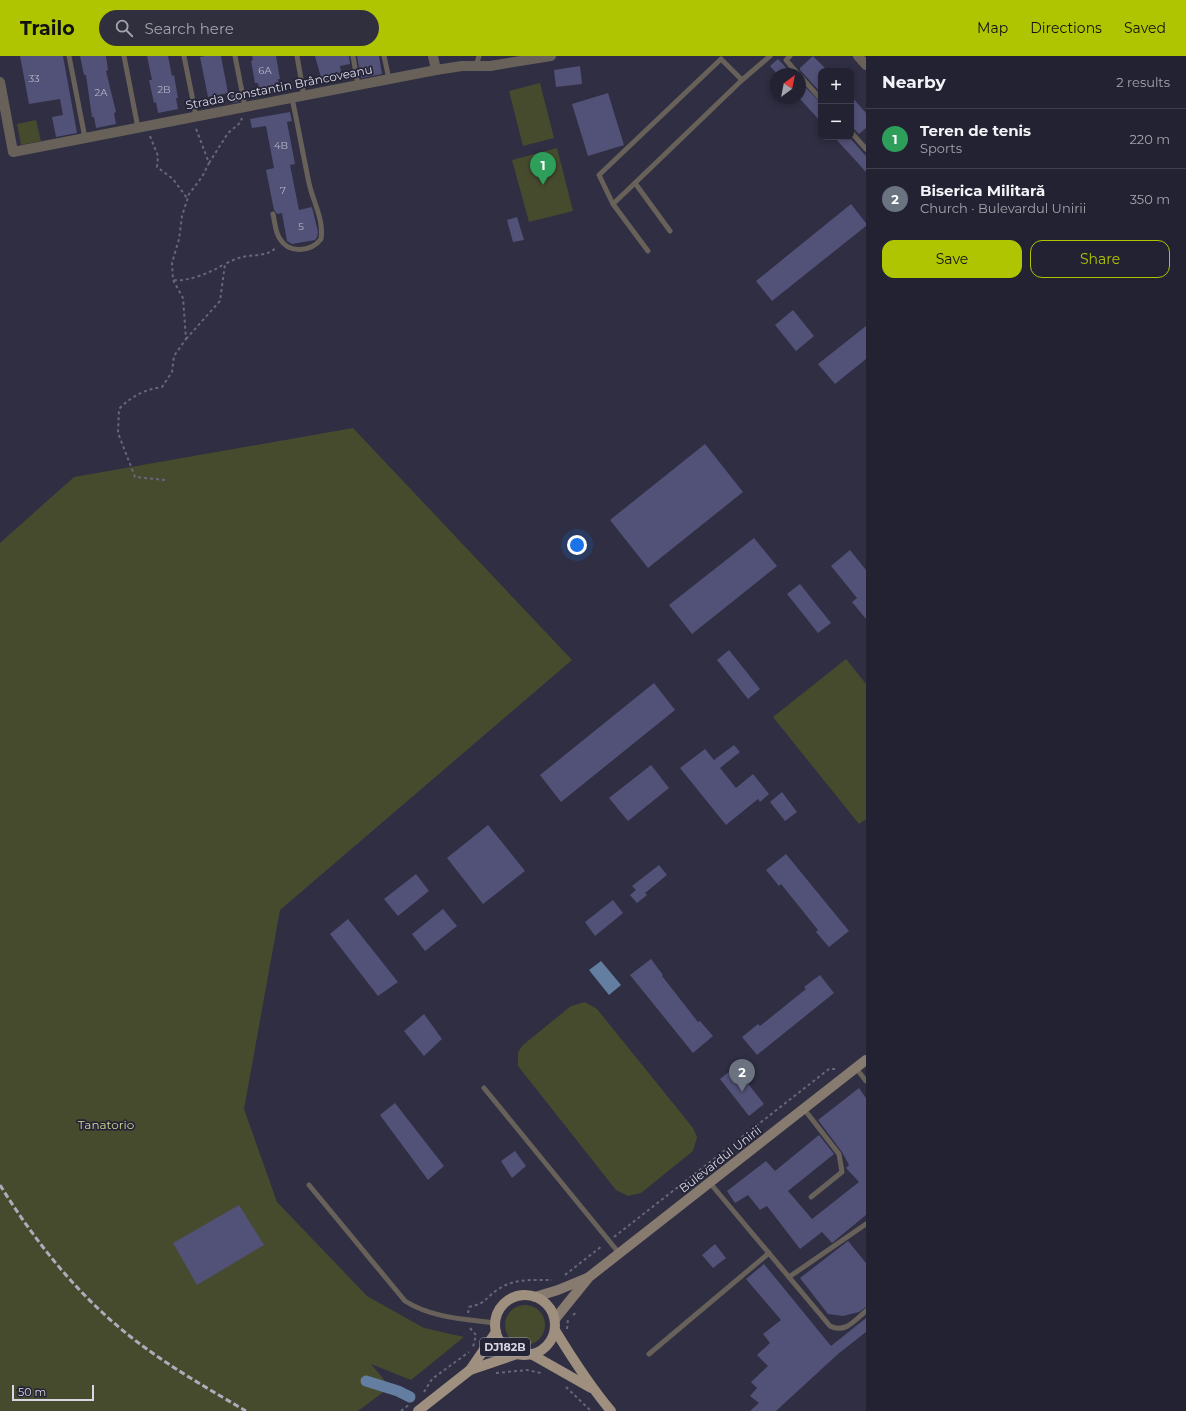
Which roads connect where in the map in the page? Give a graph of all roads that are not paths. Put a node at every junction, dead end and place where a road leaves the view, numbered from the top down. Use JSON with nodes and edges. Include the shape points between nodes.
{"nodes":[{"id":1,"x":69,"y":56,"type":"edge"},
{"id":2,"x":124,"y":56,"type":"edge"},
{"id":3,"x":184,"y":56,"type":"edge"},
{"id":4,"x":235,"y":56,"type":"edge"},
{"id":5,"x":297,"y":56,"type":"edge"},
{"id":6,"x":353,"y":56,"type":"edge"},
{"id":7,"x":384,"y":56,"type":"edge"},
{"id":8,"x":433,"y":56,"type":"edge"},
{"id":9,"x":550,"y":56,"type":"edge"},
{"id":10,"x":770,"y":56,"type":"edge"},
{"id":11,"x":790,"y":56,"type":"edge"},
{"id":12,"x":858,"y":56,"type":"edge"},
{"id":13,"x":478,"y":61,"type":"edge"},
{"id":14,"x":866,"y":65,"type":"edge"},
{"id":15,"x":793,"y":68,"type":"edge"},
{"id":16,"x":436,"y":70,"type":"junction"},
{"id":17,"x":389,"y":79,"type":"junction"},
{"id":18,"x":742,"y":80,"type":"junction"},
{"id":19,"x":0,"y":82,"type":"edge"},
{"id":20,"x":806,"y":83,"type":"edge"},
{"id":21,"x":358,"y":85,"type":"junction"},
{"id":22,"x":304,"y":96,"type":"junction"},
{"id":23,"x":818,"y":96,"type":"edge"},
{"id":24,"x":292,"y":98,"type":"junction"},
{"id":25,"x":249,"y":106,"type":"junction"},
{"id":26,"x":194,"y":117,"type":"junction"},
{"id":27,"x":142,"y":127,"type":"junction"},
{"id":28,"x":854,"y":135,"type":"edge"},
{"id":29,"x":85,"y":138,"type":"junction"},
{"id":30,"x":866,"y":149,"type":"edge"},
{"id":31,"x":635,"y":183,"type":"junction"},
{"id":32,"x":613,"y":204,"type":"junction"},
{"id":33,"x":273,"y":214,"type":"dead end"},
{"id":34,"x":670,"y":231,"type":"dead end"},
{"id":35,"x":648,"y":251,"type":"dead end"},
{"id":36,"x":866,"y":1060,"type":"edge"},
{"id":37,"x":856,"y":1068,"type":"junction"},
{"id":38,"x":866,"y":1081,"type":"edge"},
{"id":39,"x":484,"y":1088,"type":"dead end"},
{"id":40,"x":804,"y":1109,"type":"junction"},
{"id":41,"x":710,"y":1183,"type":"junction"},
{"id":42,"x":308,"y":1185,"type":"dead end"},
{"id":43,"x":811,"y":1197,"type":"dead end"},
{"id":44,"x":866,"y":1224,"type":"edge"},
{"id":45,"x":619,"y":1253,"type":"junction"},
{"id":46,"x":769,"y":1253,"type":"junction"},
{"id":47,"x":589,"y":1277,"type":"junction"},
{"id":48,"x":789,"y":1277,"type":"junction"},
{"id":49,"x":535,"y":1296,"type":"junction"},
{"id":50,"x":866,"y":1311,"type":"edge"},
{"id":51,"x":555,"y":1319,"type":"junction"},
{"id":52,"x":495,"y":1327,"type":"junction"},
{"id":53,"x":555,"y":1330,"type":"junction"},
{"id":54,"x":517,"y":1354,"type":"junction"},
{"id":55,"x":531,"y":1354,"type":"junction"},
{"id":56,"x":649,"y":1354,"type":"dead end"},
{"id":57,"x":470,"y":1370,"type":"junction"},
{"id":58,"x":591,"y":1388,"type":"junction"},
{"id":59,"x":418,"y":1411,"type":"edge"},
{"id":60,"x":611,"y":1411,"type":"edge"}],
"edges":[{"from":1,"to":29,"type":"lane"},
{"from":2,"to":27,"type":"lane"},
{"from":3,"to":26,"type":"lane"},
{"from":4,"to":25,"type":"lane"},
{"from":5,"to":22,"type":"lane"},
{"from":6,"to":21,"type":"lane"},
{"from":7,"to":17,"type":"lane"},
{"from":8,"to":16,"type":"street"},
{"from":9,"to":13,"type":"street","name":"Strada Constantin Brâncoveanu","via":[[490,66]]},
{"from":10,"to":18,"type":"lane"},
{"from":11,"to":15,"type":"lane","via":[[786,60]]},
{"from":12,"to":14,"type":"street"},
{"from":13,"to":16,"type":"street","name":"Strada Constantin Brâncoveanu"},
{"from":16,"to":17,"type":"street","name":"Strada Constantin Brâncoveanu"},
{"from":17,"to":21,"type":"street","name":"Strada Constantin Brâncoveanu"},
{"from":18,"to":31,"type":"lane"},
{"from":18,"to":32,"type":"lane","via":[[720,59],[600,175]]},
{"from":19,"to":29,"type":"street","name":"Strada Constantin Brâncoveanu","via":[[13,152]]},
{"from":20,"to":23,"type":"lane"},
{"from":21,"to":22,"type":"street","name":"Strada Constantin Brâncoveanu"},
{"from":22,"to":24,"type":"street","name":"Strada Constantin Brâncoveanu"},
{"from":24,"to":25,"type":"street","name":"Strada Constantin Brâncoveanu"},
{"from":24,"to":33,"type":"lane","via":[[309,185],[319,215],[321,239],[312,248],[292,249],[277,235]]},
{"from":25,"to":26,"type":"street","name":"Strada Constantin Brâncoveanu"},
{"from":26,"to":27,"type":"street","name":"Strada Constantin Brâncoveanu"},
{"from":27,"to":29,"type":"street","name":"Strada Constantin Brâncoveanu"},
{"from":28,"to":30,"type":"lane"},
{"from":31,"to":32,"type":"lane"},
{"from":31,"to":34,"type":"lane"},
{"from":32,"to":35,"type":"lane"},
{"from":36,"to":37,"type":"main road","name":"Bulevardul Unirii","number":"DJ182B"},
{"from":37,"to":38,"type":"lane"},
{"from":37,"to":40,"type":"main road","name":"Bulevardul Unirii","number":"DJ182B"},
{"from":39,"to":45,"type":"lane"},
{"from":40,"to":41,"type":"main road","name":"Bulevardul Unirii","number":"DJ182B"},
{"from":40,"to":43,"type":"lane","via":[[839,1154],[842,1172]]},
{"from":41,"to":45,"type":"main road","name":"Bulevardul Unirii","number":"DJ182B"},
{"from":41,"to":46,"type":"lane"},
{"from":42,"to":52,"type":"lane","via":[[405,1301],[432,1314]]},
{"from":44,"to":48,"type":"lane"},
{"from":45,"to":47,"type":"main road","name":"Bulevardul Unirii","number":"DJ182B"},
{"from":46,"to":48,"type":"lane"},
{"from":46,"to":56,"type":"lane"},
{"from":47,"to":49,"type":"main road","name":"Bulevardul Unirii","number":"DJ182B"},
{"from":47,"to":51,"type":"main road","name":"Bulevardul Unirii","number":"DJ182B"},
{"from":48,"to":50,"type":"lane","via":[[830,1326],[837,1330],[850,1325]]},
{"from":49,"to":51,"type":"main road","via":[[546,1303]]},
{"from":49,"to":52,"type":"main road","number":"DJ182B","via":[[519,1295],[505,1302],[496,1315]]},
{"from":51,"to":53,"type":"main road"},
{"from":52,"to":54,"type":"main road","number":"DJ182B","via":[[503,1346]]},
{"from":52,"to":57,"type":"main road","number":"DJ182B"},
{"from":53,"to":55,"type":"main road","number":"DJ182B","via":[[544,1348]]},
{"from":53,"to":58,"type":"main road"},
{"from":54,"to":55,"type":"main road","number":"DJ182B"},
{"from":54,"to":57,"type":"main road","number":"DJ182B"},
{"from":55,"to":58,"type":"main road"},
{"from":57,"to":59,"type":"main road","number":"DJ182B"},
{"from":58,"to":60,"type":"main road"}]}
